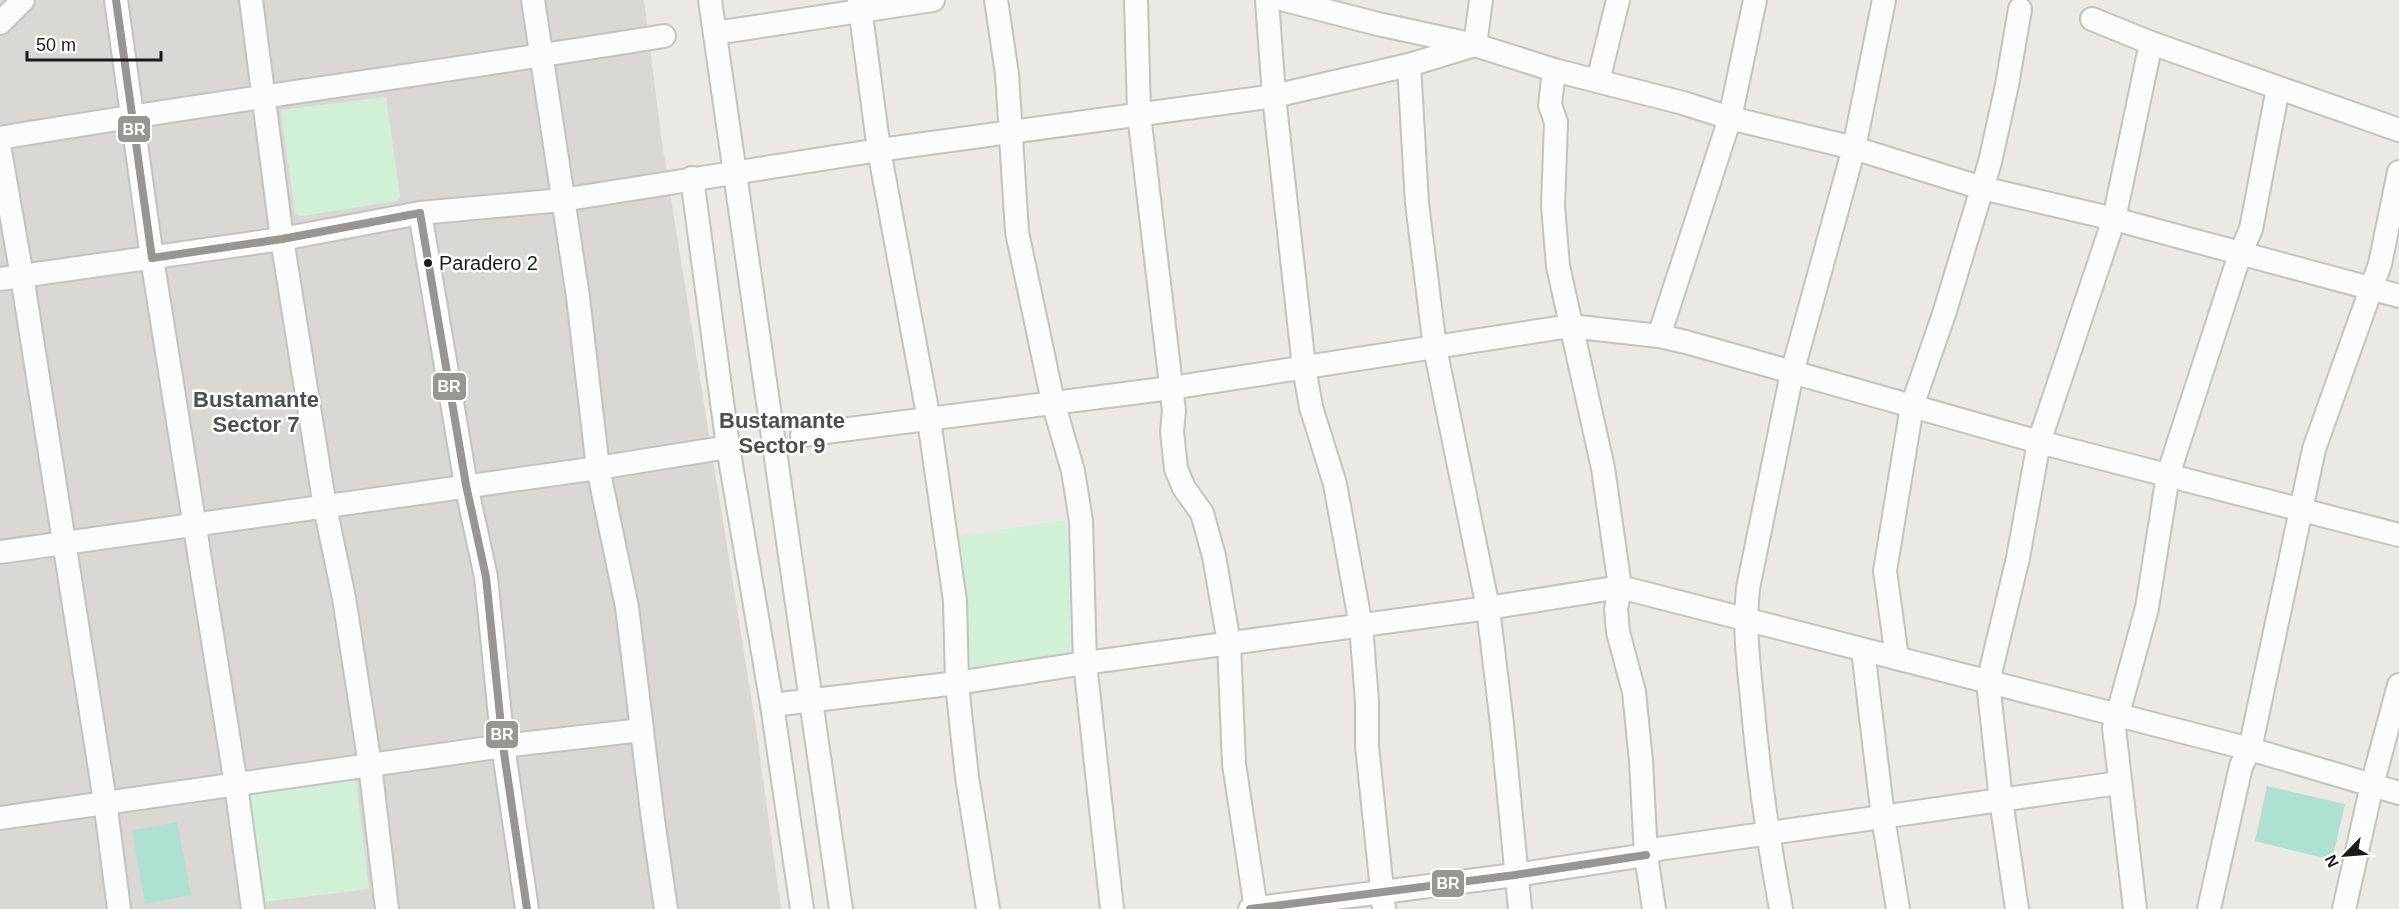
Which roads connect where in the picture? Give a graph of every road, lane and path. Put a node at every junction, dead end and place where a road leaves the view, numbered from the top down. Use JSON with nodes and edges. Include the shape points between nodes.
{"nodes":[{"id":1,"x":23,"y":0,"type":"edge"},
{"id":2,"x":116,"y":0,"type":"edge"},
{"id":3,"x":251,"y":0,"type":"edge"},
{"id":4,"x":533,"y":0,"type":"edge"},
{"id":5,"x":710,"y":0,"type":"edge"},
{"id":6,"x":933,"y":0,"type":"edge"},
{"id":7,"x":996,"y":0,"type":"edge"},
{"id":8,"x":1136,"y":0,"type":"edge"},
{"id":9,"x":1267,"y":0,"type":"edge"},
{"id":10,"x":1285,"y":0,"type":"edge"},
{"id":11,"x":1481,"y":0,"type":"edge"},
{"id":12,"x":1618,"y":0,"type":"edge"},
{"id":13,"x":1755,"y":0,"type":"edge"},
{"id":14,"x":1884,"y":0,"type":"edge"},
{"id":15,"x":860,"y":6,"type":"edge"},
{"id":16,"x":2020,"y":9,"type":"dead end"},
{"id":17,"x":2092,"y":19,"type":"dead end"},
{"id":18,"x":0,"y":23,"type":"edge"},
{"id":19,"x":715,"y":33,"type":"junction"},
{"id":20,"x":664,"y":36,"type":"dead end"},
{"id":21,"x":2151,"y":43,"type":"junction"},
{"id":22,"x":1475,"y":45,"type":"junction"},
{"id":23,"x":540,"y":56,"type":"junction"},
{"id":24,"x":1408,"y":64,"type":"junction"},
{"id":25,"x":1554,"y":70,"type":"junction"},
{"id":26,"x":1598,"y":81,"type":"junction"},
{"id":27,"x":2278,"y":88,"type":"junction"},
{"id":28,"x":264,"y":96,"type":"junction"},
{"id":29,"x":1274,"y":96,"type":"junction"},
{"id":30,"x":1139,"y":114,"type":"junction"},
{"id":31,"x":133,"y":116,"type":"junction"},
{"id":32,"x":1730,"y":118,"type":"junction"},
{"id":33,"x":2399,"y":130,"type":"edge"},
{"id":34,"x":1010,"y":132,"type":"junction"},
{"id":35,"x":0,"y":138,"type":"edge"},
{"id":36,"x":1854,"y":148,"type":"junction"},
{"id":37,"x":879,"y":150,"type":"junction"},
{"id":38,"x":0,"y":151,"type":"edge"},
{"id":39,"x":734,"y":172,"type":"junction"},
{"id":40,"x":2399,"y":172,"type":"edge"},
{"id":41,"x":692,"y":178,"type":"junction"},
{"id":42,"x":1982,"y":188,"type":"junction"},
{"id":43,"x":562,"y":200,"type":"junction"},
{"id":44,"x":420,"y":213,"type":"junction"},
{"id":45,"x":2114,"y":219,"type":"junction"},
{"id":46,"x":282,"y":239,"type":"junction"},
{"id":47,"x":2240,"y":254,"type":"junction"},
{"id":48,"x":152,"y":258,"type":"junction"},
{"id":49,"x":11,"y":277,"type":"edge"},
{"id":50,"x":2372,"y":288,"type":"junction"},
{"id":51,"x":2399,"y":296,"type":"edge"},
{"id":52,"x":1570,"y":326,"type":"junction"},
{"id":53,"x":1659,"y":336,"type":"junction"},
{"id":54,"x":1435,"y":348,"type":"junction"},
{"id":55,"x":1304,"y":367,"type":"junction"},
{"id":56,"x":1792,"y":373,"type":"junction"},
{"id":57,"x":1171,"y":388,"type":"junction"},
{"id":58,"x":1053,"y":402,"type":"junction"},
{"id":59,"x":1912,"y":406,"type":"junction"},
{"id":60,"x":929,"y":420,"type":"junction"},
{"id":61,"x":802,"y":435,"type":"dead end"},
{"id":62,"x":2039,"y":442,"type":"junction"},
{"id":63,"x":728,"y":447,"type":"junction"},
{"id":64,"x":598,"y":468,"type":"junction"},
{"id":65,"x":2168,"y":476,"type":"junction"},
{"id":66,"x":465,"y":486,"type":"junction"},
{"id":67,"x":325,"y":507,"type":"junction"},
{"id":68,"x":2299,"y":510,"type":"junction"},
{"id":69,"x":193,"y":524,"type":"junction"},
{"id":70,"x":2399,"y":535,"type":"edge"},
{"id":71,"x":62,"y":543,"type":"junction"},
{"id":72,"x":0,"y":552,"type":"edge"},
{"id":73,"x":1620,"y":587,"type":"junction"},
{"id":74,"x":1488,"y":608,"type":"junction"},
{"id":75,"x":1745,"y":620,"type":"junction"},
{"id":76,"x":1361,"y":626,"type":"junction"},
{"id":77,"x":1229,"y":643,"type":"junction"},
{"id":78,"x":1863,"y":650,"type":"junction"},
{"id":79,"x":1897,"y":658,"type":"junction"},
{"id":80,"x":1085,"y":663,"type":"junction"},
{"id":81,"x":1988,"y":682,"type":"junction"},
{"id":82,"x":957,"y":683,"type":"junction"},
{"id":83,"x":2399,"y":685,"type":"edge"},
{"id":84,"x":811,"y":700,"type":"junction"},
{"id":85,"x":772,"y":705,"type":"junction"},
{"id":86,"x":2116,"y":716,"type":"junction"},
{"id":87,"x":642,"y":730,"type":"junction"},
{"id":88,"x":503,"y":746,"type":"junction"},
{"id":89,"x":2250,"y":750,"type":"junction"},
{"id":90,"x":370,"y":765,"type":"junction"},
{"id":91,"x":2119,"y":783,"type":"junction"},
{"id":92,"x":236,"y":785,"type":"junction"},
{"id":93,"x":2372,"y":785,"type":"junction"},
{"id":94,"x":2399,"y":793,"type":"edge"},
{"id":95,"x":2001,"y":800,"type":"junction"},
{"id":96,"x":105,"y":801,"type":"junction"},
{"id":97,"x":1883,"y":817,"type":"junction"},
{"id":98,"x":0,"y":818,"type":"edge"},
{"id":99,"x":1767,"y":832,"type":"junction"},
{"id":100,"x":1646,"y":855,"type":"junction"},
{"id":101,"x":1515,"y":875,"type":"junction"},
{"id":102,"x":1383,"y":900,"type":"edge"},
{"id":103,"x":119,"y":909,"type":"edge"},
{"id":104,"x":253,"y":909,"type":"edge"},
{"id":105,"x":387,"y":909,"type":"edge"},
{"id":106,"x":527,"y":909,"type":"edge"},
{"id":107,"x":666,"y":909,"type":"edge"},
{"id":108,"x":802,"y":909,"type":"edge"},
{"id":109,"x":842,"y":909,"type":"edge"},
{"id":110,"x":988,"y":909,"type":"edge"},
{"id":111,"x":1112,"y":909,"type":"edge"},
{"id":112,"x":1250,"y":909,"type":"edge"},
{"id":113,"x":1256,"y":909,"type":"edge"},
{"id":114,"x":1520,"y":909,"type":"edge"},
{"id":115,"x":1654,"y":909,"type":"edge"},
{"id":116,"x":1781,"y":909,"type":"edge"},
{"id":117,"x":1898,"y":909,"type":"edge"},
{"id":118,"x":2017,"y":909,"type":"edge"},
{"id":119,"x":2135,"y":909,"type":"edge"},
{"id":120,"x":2209,"y":909,"type":"edge"},
{"id":121,"x":2344,"y":909,"type":"edge"}],
"edges":[{"from":1,"to":18,"type":"street"},
{"from":2,"to":31,"type":"street"},
{"from":3,"to":28,"type":"street"},
{"from":4,"to":23,"type":"street"},
{"from":5,"to":19,"type":"street"},
{"from":6,"to":15,"type":"street"},
{"from":7,"to":34,"type":"street","via":[[1008,74]]},
{"from":8,"to":30,"type":"street"},
{"from":9,"to":29,"type":"street"},
{"from":10,"to":22,"type":"street"},
{"from":11,"to":22,"type":"street"},
{"from":12,"to":26,"type":"street"},
{"from":13,"to":32,"type":"street"},
{"from":14,"to":36,"type":"street"},
{"from":15,"to":19,"type":"street"},
{"from":15,"to":37,"type":"street"},
{"from":16,"to":42,"type":"street","via":[[2007,85]]},
{"from":17,"to":21,"type":"street"},
{"from":19,"to":39,"type":"street"},
{"from":20,"to":23,"type":"street"},
{"from":21,"to":27,"type":"street"},
{"from":21,"to":45,"type":"street"},
{"from":22,"to":24,"type":"street"},
{"from":22,"to":25,"type":"street"},
{"from":23,"to":28,"type":"street"},
{"from":23,"to":43,"type":"street"},
{"from":24,"to":29,"type":"street"},
{"from":24,"to":54,"type":"street","via":[[1417,203]]},
{"from":25,"to":26,"type":"street"},
{"from":25,"to":52,"type":"street","via":[[1550,105],[1556,122],[1552,206]]},
{"from":26,"to":32,"type":"street"},
{"from":27,"to":33,"type":"street"},
{"from":27,"to":47,"type":"street","via":[[2251,229]]},
{"from":28,"to":31,"type":"street"},
{"from":28,"to":46,"type":"street"},
{"from":29,"to":30,"type":"street"},
{"from":29,"to":55,"type":"street"},
{"from":30,"to":34,"type":"street"},
{"from":30,"to":57,"type":"street"},
{"from":31,"to":35,"type":"street"},
{"from":31,"to":48,"type":"street"},
{"from":32,"to":36,"type":"street"},
{"from":32,"to":53,"type":"street"},
{"from":34,"to":37,"type":"street"},
{"from":34,"to":58,"type":"street","via":[[1017,232]]},
{"from":36,"to":42,"type":"street"},
{"from":36,"to":56,"type":"street"},
{"from":37,"to":39,"type":"street"},
{"from":37,"to":60,"type":"street"},
{"from":38,"to":49,"type":"street"},
{"from":39,"to":41,"type":"street"},
{"from":39,"to":84,"type":"street"},
{"from":40,"to":50,"type":"street"},
{"from":41,"to":43,"type":"street"},
{"from":41,"to":63,"type":"street"},
{"from":42,"to":45,"type":"street"},
{"from":42,"to":59,"type":"street"},
{"from":43,"to":44,"type":"street"},
{"from":43,"to":64,"type":"street"},
{"from":44,"to":46,"type":"street"},
{"from":44,"to":66,"type":"street"},
{"from":45,"to":47,"type":"street"},
{"from":45,"to":62,"type":"street"},
{"from":46,"to":48,"type":"street"},
{"from":46,"to":67,"type":"street"},
{"from":47,"to":50,"type":"street"},
{"from":47,"to":65,"type":"street"},
{"from":48,"to":49,"type":"street"},
{"from":48,"to":69,"type":"street"},
{"from":49,"to":71,"type":"street"},
{"from":50,"to":51,"type":"street"},
{"from":50,"to":68,"type":"street","via":[[2314,449]]},
{"from":52,"to":53,"type":"street"},
{"from":52,"to":54,"type":"street"},
{"from":52,"to":73,"type":"street","via":[[1604,468]]},
{"from":53,"to":56,"type":"street"},
{"from":54,"to":55,"type":"street"},
{"from":54,"to":74,"type":"street"},
{"from":55,"to":57,"type":"street"},
{"from":55,"to":76,"type":"street","via":[[1311,407],[1335,484]]},
{"from":56,"to":59,"type":"street"},
{"from":56,"to":75,"type":"street","via":[[1748,588]]},
{"from":57,"to":58,"type":"street"},
{"from":57,"to":77,"type":"street","via":[[1176,469],[1202,513],[1214,556]]},
{"from":58,"to":60,"type":"street"},
{"from":58,"to":80,"type":"street","via":[[1073,471],[1081,521]]},
{"from":59,"to":62,"type":"street"},
{"from":59,"to":79,"type":"street","via":[[1886,571]]},
{"from":60,"to":61,"type":"street"},
{"from":60,"to":82,"type":"street","via":[[955,601]]},
{"from":62,"to":65,"type":"street"},
{"from":62,"to":81,"type":"street","via":[[2018,558]]},
{"from":63,"to":64,"type":"street"},
{"from":63,"to":85,"type":"street"},
{"from":64,"to":66,"type":"street"},
{"from":64,"to":87,"type":"street","via":[[627,607]]},
{"from":65,"to":68,"type":"street"},
{"from":65,"to":86,"type":"street","via":[[2147,608]]},
{"from":66,"to":67,"type":"street"},
{"from":66,"to":88,"type":"street","via":[[486,577]]},
{"from":67,"to":69,"type":"street"},
{"from":67,"to":90,"type":"street","via":[[344,598]]},
{"from":68,"to":70,"type":"street"},
{"from":68,"to":89,"type":"street"},
{"from":69,"to":71,"type":"street"},
{"from":69,"to":92,"type":"street"},
{"from":71,"to":72,"type":"street"},
{"from":71,"to":96,"type":"street"},
{"from":73,"to":74,"type":"street"},
{"from":73,"to":75,"type":"street"},
{"from":73,"to":100,"type":"street","via":[[1616,609],[1618,632],[1634,692]]},
{"from":74,"to":76,"type":"street"},
{"from":74,"to":101,"type":"street"},
{"from":75,"to":78,"type":"street"},
{"from":75,"to":99,"type":"street"},
{"from":76,"to":77,"type":"street"},
{"from":76,"to":102,"type":"street","via":[[1367,746]]},
{"from":77,"to":80,"type":"street"},
{"from":77,"to":113,"type":"street","via":[[1234,764]]},
{"from":78,"to":79,"type":"street"},
{"from":78,"to":97,"type":"street"},
{"from":79,"to":81,"type":"street"},
{"from":80,"to":82,"type":"street"},
{"from":80,"to":111,"type":"street"},
{"from":81,"to":86,"type":"street"},
{"from":81,"to":95,"type":"street"},
{"from":82,"to":84,"type":"street"},
{"from":82,"to":110,"type":"street"},
{"from":83,"to":93,"type":"street"},
{"from":84,"to":85,"type":"street"},
{"from":84,"to":109,"type":"street"},
{"from":85,"to":108,"type":"street"},
{"from":86,"to":89,"type":"street"},
{"from":86,"to":91,"type":"street"},
{"from":87,"to":88,"type":"street"},
{"from":87,"to":107,"type":"street"},
{"from":88,"to":90,"type":"street"},
{"from":88,"to":106,"type":"street"},
{"from":89,"to":93,"type":"street"},
{"from":89,"to":120,"type":"street","via":[[2241,766]]},
{"from":90,"to":92,"type":"street"},
{"from":90,"to":105,"type":"street"},
{"from":91,"to":95,"type":"street"},
{"from":91,"to":119,"type":"street"},
{"from":92,"to":96,"type":"street"},
{"from":92,"to":104,"type":"street"},
{"from":93,"to":94,"type":"street"},
{"from":93,"to":121,"type":"street"},
{"from":95,"to":97,"type":"street"},
{"from":95,"to":118,"type":"street"},
{"from":96,"to":98,"type":"street"},
{"from":96,"to":103,"type":"street"},
{"from":97,"to":99,"type":"street"},
{"from":97,"to":117,"type":"street"},
{"from":99,"to":100,"type":"street","via":[[1658,849]]},
{"from":99,"to":116,"type":"street"},
{"from":100,"to":101,"type":"street"},
{"from":100,"to":115,"type":"street"},
{"from":101,"to":102,"type":"street"},
{"from":101,"to":114,"type":"street"},
{"from":102,"to":113,"type":"street"},
{"from":112,"to":113,"type":"street"}]}
